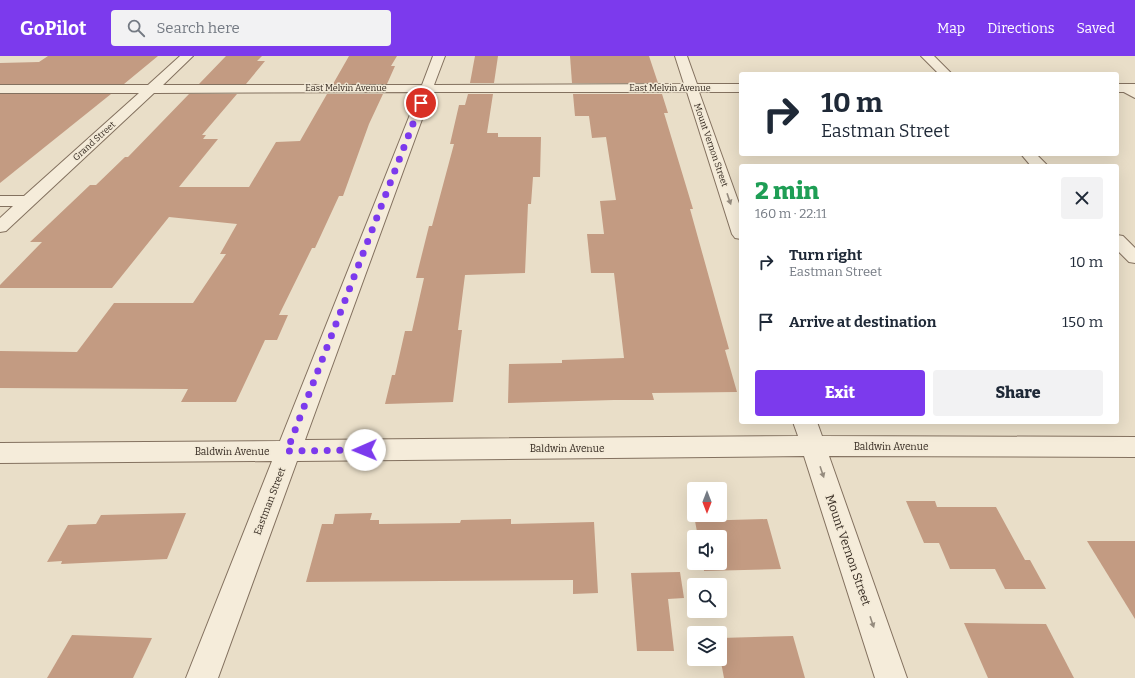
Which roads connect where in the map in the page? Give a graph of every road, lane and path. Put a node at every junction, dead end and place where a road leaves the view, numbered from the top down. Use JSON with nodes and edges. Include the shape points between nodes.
{"nodes":[{"id":1,"x":187,"y":56,"type":"edge"},
{"id":2,"x":439,"y":56,"type":"edge"},
{"id":3,"x":682,"y":56,"type":"edge"},
{"id":4,"x":927,"y":56,"type":"edge"},
{"id":5,"x":944,"y":72,"type":"edge"},
{"id":6,"x":427,"y":88,"type":"junction"},
{"id":7,"x":692,"y":88,"type":"junction"},
{"id":8,"x":739,"y":88,"type":"edge"},
{"id":9,"x":1125,"y":88,"type":"edge"},
{"id":10,"x":151,"y":89,"type":"junction"},
{"id":11,"x":0,"y":90,"type":"edge"},
{"id":12,"x":1135,"y":96,"type":"edge"},
{"id":13,"x":1030,"y":156,"type":"edge"},
{"id":14,"x":1038,"y":164,"type":"edge"},
{"id":15,"x":0,"y":201,"type":"edge"},
{"id":16,"x":28,"y":201,"type":"junction"},
{"id":17,"x":0,"y":227,"type":"edge"},
{"id":18,"x":739,"y":228,"type":"edge"},
{"id":19,"x":1119,"y":242,"type":"edge"},
{"id":20,"x":1135,"y":258,"type":"edge"},
{"id":21,"x":809,"y":434,"type":"edge"},
{"id":22,"x":1135,"y":447,"type":"edge"},
{"id":23,"x":287,"y":451,"type":"junction"},
{"id":24,"x":0,"y":453,"type":"edge"},
{"id":25,"x":202,"y":678,"type":"edge"},
{"id":26,"x":892,"y":678,"type":"edge"}],
"edges":[{"from":1,"to":10,"type":"street","name":"Grand Street"},
{"from":2,"to":6,"type":"street","name":"Eastman Street"},
{"from":3,"to":7,"type":"street","name":"Mount Vernon Street"},
{"from":4,"to":5,"type":"street"},
{"from":6,"to":7,"type":"street","name":"East Melvin Avenue"},
{"from":6,"to":10,"type":"street","name":"East Melvin Avenue"},
{"from":6,"to":23,"type":"street","name":"Eastman Street"},
{"from":7,"to":8,"type":"street","name":"East Melvin Avenue"},
{"from":7,"to":18,"type":"street","name":"Mount Vernon Street","one_way":true},
{"from":9,"to":12,"type":"lane"},
{"from":10,"to":11,"type":"street","name":"East Melvin Avenue"},
{"from":10,"to":16,"type":"street","name":"Grand Street"},
{"from":13,"to":14,"type":"street"},
{"from":15,"to":16,"type":"street"},
{"from":16,"to":17,"type":"street","name":"Grand Street"},
{"from":19,"to":20,"type":"street"},
{"from":21,"to":22,"type":"street","name":"Baldwin Avenue"},
{"from":21,"to":23,"type":"street","name":"Baldwin Avenue"},
{"from":21,"to":26,"type":"street","name":"Mount Vernon Street","one_way":true},
{"from":23,"to":24,"type":"street","name":"Baldwin Avenue"},
{"from":23,"to":25,"type":"street","name":"Eastman Street"}]}
